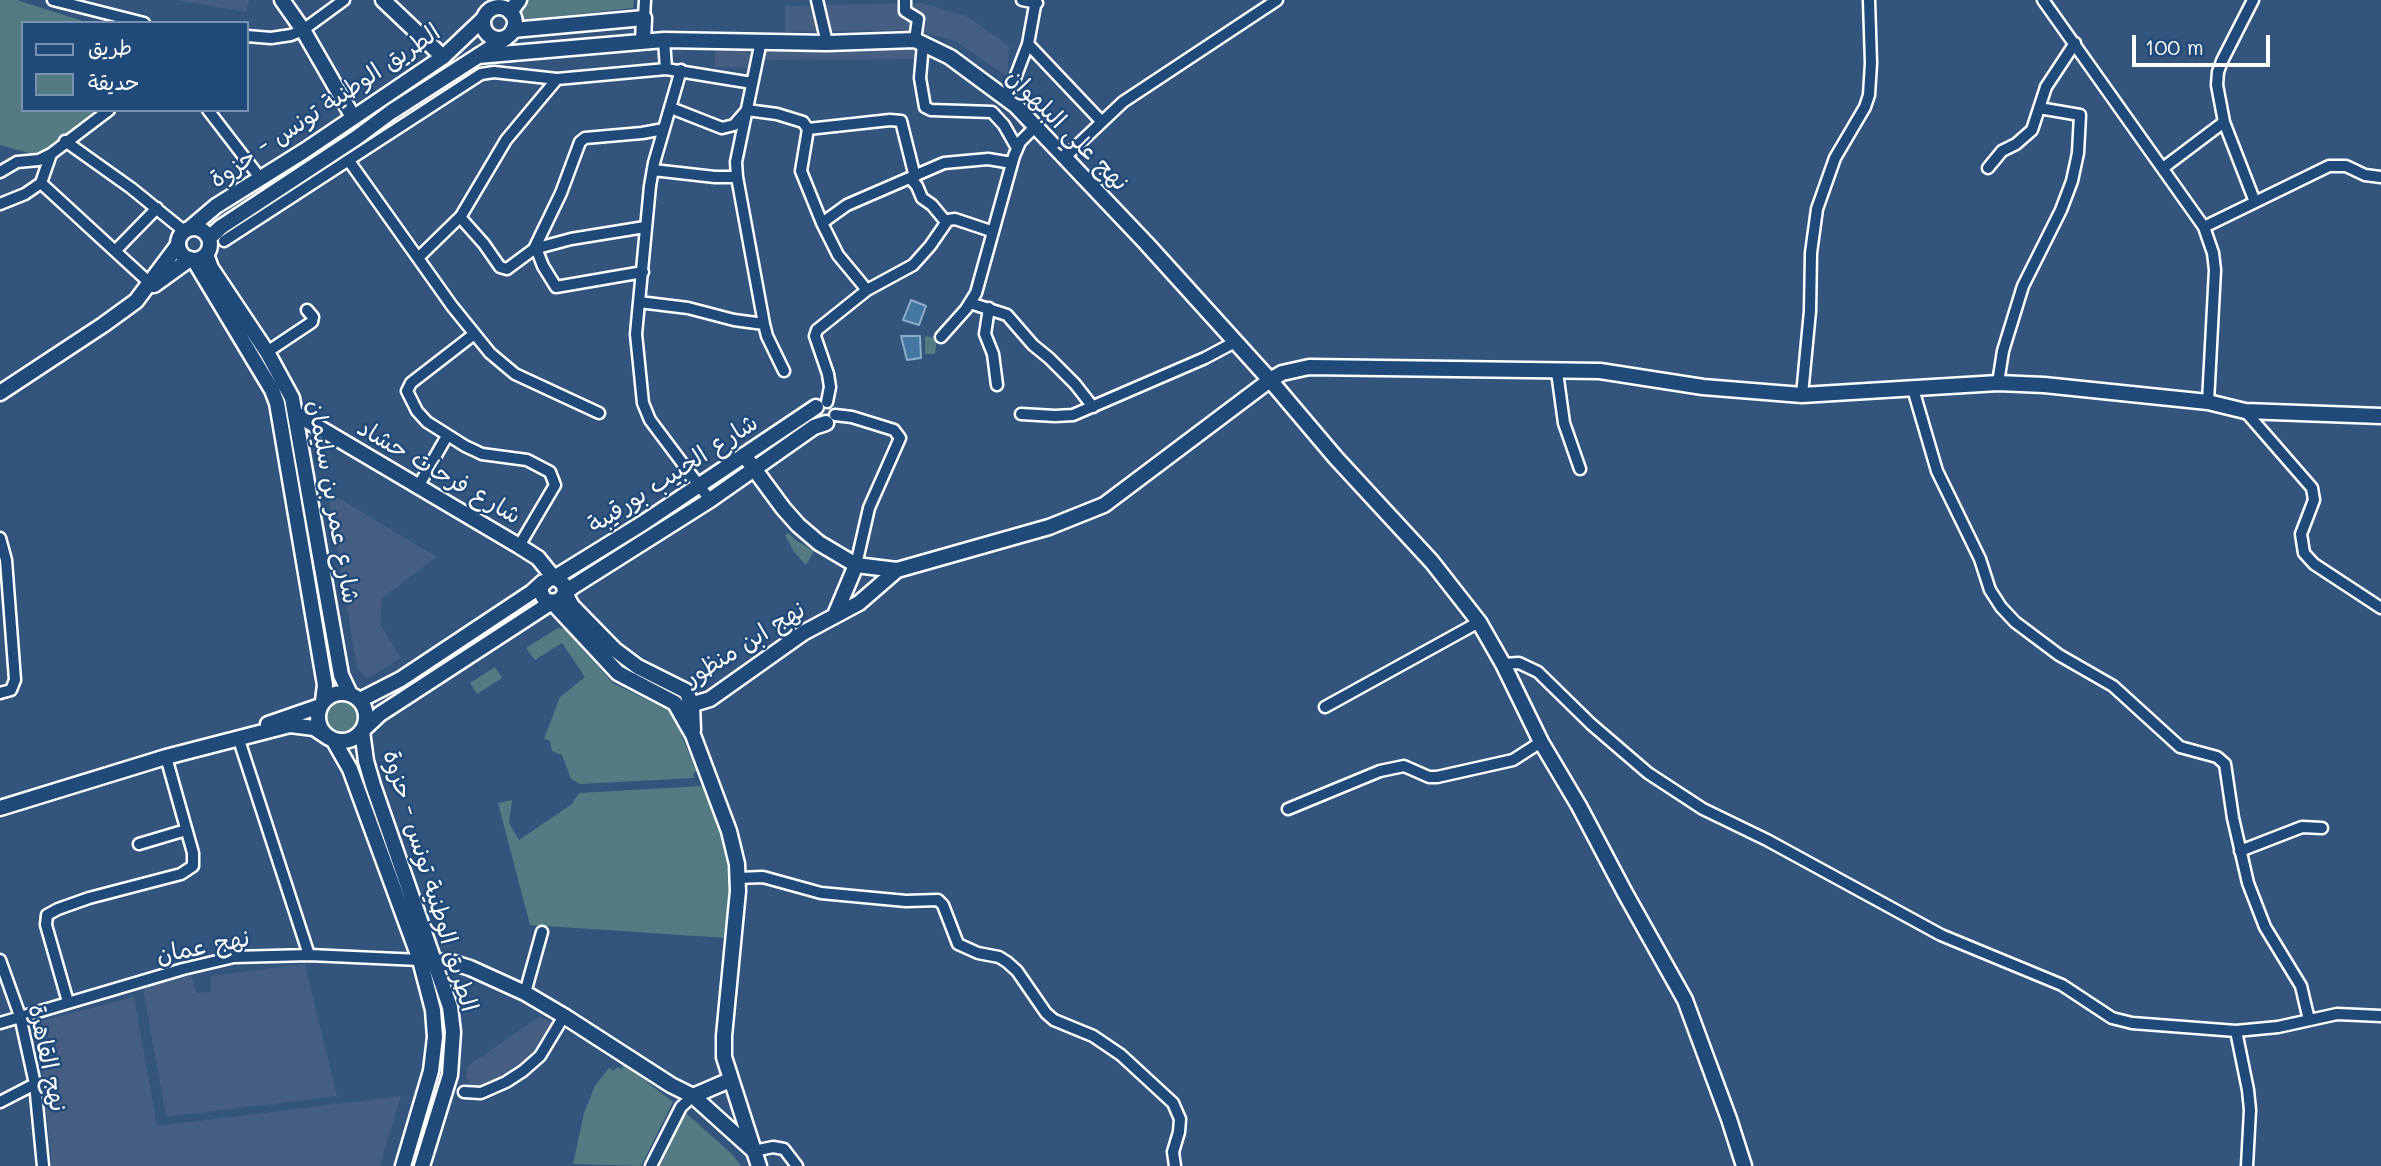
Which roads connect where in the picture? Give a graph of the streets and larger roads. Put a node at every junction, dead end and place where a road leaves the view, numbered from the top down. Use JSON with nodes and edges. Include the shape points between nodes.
{"nodes":[{"id":1,"x":52,"y":0,"type":"edge"},
{"id":2,"x":282,"y":0,"type":"edge"},
{"id":3,"x":344,"y":0,"type":"edge"},
{"id":4,"x":383,"y":0,"type":"edge"},
{"id":5,"x":646,"y":0,"type":"edge"},
{"id":6,"x":817,"y":0,"type":"edge"},
{"id":7,"x":905,"y":0,"type":"edge"},
{"id":8,"x":1022,"y":0,"type":"edge"},
{"id":9,"x":1277,"y":0,"type":"edge"},
{"id":10,"x":1869,"y":0,"type":"edge"},
{"id":11,"x":2043,"y":0,"type":"edge"},
{"id":12,"x":2251,"y":1,"type":"edge"},
{"id":13,"x":1036,"y":2,"type":"edge"},
{"id":14,"x":515,"y":6,"type":"edge"},
{"id":15,"x":492,"y":9,"type":"edge"},
{"id":16,"x":643,"y":18,"type":"junction"},
{"id":17,"x":135,"y":21,"type":"edge"},
{"id":18,"x":303,"y":30,"type":"junction"},
{"id":19,"x":510,"y":34,"type":"junction"},
{"id":20,"x":248,"y":36,"type":"edge"},
{"id":21,"x":664,"y":40,"type":"junction"},
{"id":22,"x":643,"y":41,"type":"junction"},
{"id":23,"x":761,"y":41,"type":"junction"},
{"id":24,"x":919,"y":42,"type":"junction"},
{"id":25,"x":827,"y":43,"type":"junction"},
{"id":26,"x":2075,"y":43,"type":"junction"},
{"id":27,"x":1028,"y":44,"type":"junction"},
{"id":28,"x":478,"y":56,"type":"junction"},
{"id":29,"x":443,"y":57,"type":"junction"},
{"id":30,"x":666,"y":69,"type":"junction"},
{"id":31,"x":681,"y":70,"type":"junction"},
{"id":32,"x":557,"y":79,"type":"junction"},
{"id":33,"x":752,"y":83,"type":"junction"},
{"id":34,"x":1005,"y":96,"type":"junction"},
{"id":35,"x":671,"y":108,"type":"junction"},
{"id":36,"x":2039,"y":108,"type":"junction"},
{"id":37,"x":747,"y":110,"type":"junction"},
{"id":38,"x":106,"y":112,"type":"edge"},
{"id":39,"x":210,"y":112,"type":"edge"},
{"id":40,"x":353,"y":117,"type":"junction"},
{"id":41,"x":1101,"y":121,"type":"junction"},
{"id":42,"x":2224,"y":122,"type":"junction"},
{"id":43,"x":1035,"y":127,"type":"junction"},
{"id":44,"x":664,"y":129,"type":"junction"},
{"id":45,"x":808,"y":129,"type":"junction"},
{"id":46,"x":65,"y":141,"type":"junction"},
{"id":47,"x":1017,"y":148,"type":"junction"},
{"id":48,"x":51,"y":154,"type":"junction"},
{"id":49,"x":1065,"y":158,"type":"junction"},
{"id":50,"x":349,"y":161,"type":"junction"},
{"id":51,"x":1012,"y":163,"type":"junction"},
{"id":52,"x":1988,"y":168,"type":"dead end"},
{"id":53,"x":2163,"y":168,"type":"junction"},
{"id":54,"x":653,"y":170,"type":"junction"},
{"id":55,"x":0,"y":172,"type":"edge"},
{"id":56,"x":737,"y":177,"type":"junction"},
{"id":57,"x":2381,"y":177,"type":"edge"},
{"id":58,"x":912,"y":178,"type":"junction"},
{"id":59,"x":261,"y":179,"type":"junction"},
{"id":60,"x":41,"y":183,"type":"junction"},
{"id":61,"x":2255,"y":202,"type":"junction"},
{"id":62,"x":0,"y":204,"type":"edge"},
{"id":63,"x":158,"y":208,"type":"junction"},
{"id":64,"x":460,"y":217,"type":"junction"},
{"id":65,"x":946,"y":222,"type":"junction"},
{"id":66,"x":822,"y":223,"type":"junction"},
{"id":67,"x":645,"y":227,"type":"junction"},
{"id":68,"x":2204,"y":227,"type":"junction"},
{"id":69,"x":991,"y":231,"type":"junction"},
{"id":70,"x":184,"y":235,"type":"junction"},
{"id":71,"x":216,"y":239,"type":"junction"},
{"id":72,"x":535,"y":248,"type":"junction"},
{"id":73,"x":116,"y":250,"type":"junction"},
{"id":74,"x":419,"y":257,"type":"junction"},
{"id":75,"x":197,"y":258,"type":"junction"},
{"id":76,"x":643,"y":272,"type":"junction"},
{"id":77,"x":149,"y":287,"type":"junction"},
{"id":78,"x":867,"y":290,"type":"junction"},
{"id":79,"x":639,"y":302,"type":"junction"},
{"id":80,"x":971,"y":303,"type":"junction"},
{"id":81,"x":989,"y":308,"type":"junction"},
{"id":82,"x":307,"y":310,"type":"dead end"},
{"id":83,"x":764,"y":324,"type":"junction"},
{"id":84,"x":473,"y":335,"type":"junction"},
{"id":85,"x":941,"y":337,"type":"dead end"},
{"id":86,"x":1235,"y":342,"type":"junction"},
{"id":87,"x":267,"y":352,"type":"junction"},
{"id":88,"x":784,"y":371,"type":"dead end"},
{"id":89,"x":1557,"y":372,"type":"junction"},
{"id":90,"x":1270,"y":380,"type":"junction"},
{"id":91,"x":1998,"y":383,"type":"junction"},
{"id":92,"x":997,"y":385,"type":"dead end"},
{"id":93,"x":1913,"y":389,"type":"junction"},
{"id":94,"x":0,"y":393,"type":"edge"},
{"id":95,"x":1802,"y":395,"type":"junction"},
{"id":96,"x":2208,"y":402,"type":"junction"},
{"id":97,"x":822,"y":404,"type":"junction"},
{"id":98,"x":1094,"y":407,"type":"junction"},
{"id":99,"x":2245,"y":411,"type":"junction"},
{"id":100,"x":599,"y":413,"type":"dead end"},
{"id":101,"x":296,"y":414,"type":"junction"},
{"id":102,"x":1021,"y":414,"type":"dead end"},
{"id":103,"x":2381,"y":416,"type":"edge"},
{"id":104,"x":831,"y":419,"type":"junction"},
{"id":105,"x":447,"y":436,"type":"junction"},
{"id":106,"x":744,"y":455,"type":"junction"},
{"id":107,"x":1580,"y":469,"type":"dead end"},
{"id":108,"x":754,"y":470,"type":"junction"},
{"id":109,"x":419,"y":485,"type":"junction"},
{"id":110,"x":699,"y":485,"type":"junction"},
{"id":111,"x":710,"y":500,"type":"junction"},
{"id":112,"x":0,"y":538,"type":"edge"},
{"id":113,"x":519,"y":546,"type":"junction"},
{"id":114,"x":856,"y":565,"type":"junction"},
{"id":115,"x":897,"y":570,"type":"junction"},
{"id":116,"x":549,"y":580,"type":"junction"},
{"id":117,"x":4,"y":590,"type":"edge"},
{"id":118,"x":565,"y":593,"type":"junction"},
{"id":119,"x":552,"y":602,"type":"junction"},
{"id":120,"x":2381,"y":608,"type":"edge"},
{"id":121,"x":498,"y":615,"type":"junction"},
{"id":122,"x":835,"y":615,"type":"junction"},
{"id":123,"x":1479,"y":622,"type":"junction"},
{"id":124,"x":509,"y":632,"type":"junction"},
{"id":125,"x":456,"y":643,"type":"junction"},
{"id":126,"x":466,"y":659,"type":"junction"},
{"id":127,"x":1503,"y":663,"type":"junction"},
{"id":128,"x":0,"y":693,"type":"edge"},
{"id":129,"x":355,"y":697,"type":"junction"},
{"id":130,"x":322,"y":703,"type":"junction"},
{"id":131,"x":685,"y":707,"type":"junction"},
{"id":132,"x":1325,"y":707,"type":"dead end"},
{"id":133,"x":363,"y":730,"type":"junction"},
{"id":134,"x":238,"y":737,"type":"junction"},
{"id":135,"x":332,"y":740,"type":"junction"},
{"id":136,"x":1541,"y":741,"type":"junction"},
{"id":137,"x":166,"y":757,"type":"junction"},
{"id":138,"x":32,"y":797,"type":"junction"},
{"id":139,"x":0,"y":802,"type":"edge"},
{"id":140,"x":0,"y":808,"type":"edge"},
{"id":141,"x":1288,"y":808,"type":"dead end"},
{"id":142,"x":2322,"y":828,"type":"dead end"},
{"id":143,"x":186,"y":830,"type":"junction"},
{"id":144,"x":139,"y":844,"type":"dead end"},
{"id":145,"x":2240,"y":850,"type":"junction"},
{"id":146,"x":738,"y":878,"type":"junction"},
{"id":147,"x":542,"y":932,"type":"dead end"},
{"id":148,"x":309,"y":956,"type":"junction"},
{"id":149,"x":0,"y":960,"type":"edge"},
{"id":150,"x":420,"y":960,"type":"junction"},
{"id":151,"x":436,"y":960,"type":"junction"},
{"id":152,"x":526,"y":993,"type":"junction"},
{"id":153,"x":68,"y":1002,"type":"junction"},
{"id":154,"x":20,"y":1016,"type":"junction"},
{"id":155,"x":564,"y":1016,"type":"junction"},
{"id":156,"x":2381,"y":1016,"type":"edge"},
{"id":157,"x":2309,"y":1020,"type":"junction"},
{"id":158,"x":0,"y":1023,"type":"edge"},
{"id":159,"x":2236,"y":1031,"type":"junction"},
{"id":160,"x":730,"y":1080,"type":"junction"},
{"id":161,"x":35,"y":1084,"type":"junction"},
{"id":162,"x":464,"y":1092,"type":"dead end"},
{"id":163,"x":693,"y":1096,"type":"junction"},
{"id":164,"x":0,"y":1102,"type":"edge"},
{"id":165,"x":754,"y":1151,"type":"junction"},
{"id":166,"x":43,"y":1166,"type":"edge"},
{"id":167,"x":403,"y":1166,"type":"edge"},
{"id":168,"x":422,"y":1166,"type":"edge"},
{"id":169,"x":651,"y":1166,"type":"edge"},
{"id":170,"x":759,"y":1166,"type":"edge"},
{"id":171,"x":797,"y":1166,"type":"edge"},
{"id":172,"x":1175,"y":1166,"type":"edge"},
{"id":173,"x":1744,"y":1166,"type":"edge"},
{"id":174,"x":2247,"y":1166,"type":"edge"}],
"edges":[{"from":1,"to":17,"type":"street"},
{"from":2,"to":18,"type":"street"},
{"from":3,"to":18,"type":"street"},
{"from":4,"to":29,"type":"street"},
{"from":5,"to":16,"type":"street"},
{"from":6,"to":25,"type":"street"},
{"from":7,"to":24,"type":"street","via":[[905,11],[918,19]]},
{"from":8,"to":13,"type":"street"},
{"from":9,"to":41,"type":"street"},
{"from":10,"to":95,"type":"street","via":[[1869,96],[1831,167],[1817,209]]},
{"from":11,"to":26,"type":"street"},
{"from":12,"to":42,"type":"street","via":[[2218,72]]},
{"from":13,"to":27,"type":"street"},
{"from":14,"to":15,"type":"street"},
{"from":14,"to":19,"type":"street"},
{"from":15,"to":19,"type":"street","via":[[483,28],[488,36],[497,40]]},
{"from":15,"to":29,"type":"street","name":"الطريق الوطنية تونس - حزوة"},
{"from":16,"to":19,"type":"street"},
{"from":16,"to":22,"type":"street"},
{"from":18,"to":20,"type":"street","via":[[282,38]]},
{"from":18,"to":40,"type":"street"},
{"from":19,"to":28,"type":"street","name":"الطريق الوطنية تونس - حزوة"},
{"from":21,"to":22,"type":"street","name":"نهج علي البلهوان"},
{"from":21,"to":23,"type":"street","name":"نهج علي البلهوان"},
{"from":21,"to":30,"type":"street"},
{"from":22,"to":28,"type":"street","name":"نهج علي البلهوان"},
{"from":23,"to":25,"type":"street","name":"نهج علي البلهوان"},
{"from":23,"to":33,"type":"street"},
{"from":24,"to":25,"type":"street","name":"نهج علي البلهوان"},
{"from":24,"to":34,"type":"street","name":"نهج علي البلهوان","via":[[950,57]]},
{"from":24,"to":47,"type":"street","via":[[925,107],[992,113]]},
{"from":26,"to":36,"type":"street","via":[[2046,88]]},
{"from":26,"to":53,"type":"street"},
{"from":27,"to":34,"type":"street"},
{"from":27,"to":41,"type":"street"},
{"from":28,"to":71,"type":"street","name":"الطريق الوطنية تونس - حزوة","via":[[221,227]]},
{"from":29,"to":40,"type":"street","name":"الطريق الوطنية تونس - حزوة"},
{"from":30,"to":31,"type":"street"},
{"from":30,"to":32,"type":"street"},
{"from":31,"to":33,"type":"street"},
{"from":31,"to":35,"type":"street"},
{"from":32,"to":50,"type":"street","via":[[481,74]]},
{"from":32,"to":64,"type":"street","via":[[506,140]]},
{"from":33,"to":37,"type":"street"},
{"from":34,"to":43,"type":"street","name":"نهج علي البلهوان"},
{"from":35,"to":37,"type":"street","via":[[726,128]]},
{"from":35,"to":44,"type":"street"},
{"from":36,"to":52,"type":"street","via":[[2032,130],[2002,151]]},
{"from":36,"to":91,"type":"street","via":[[2080,115],[2078,153],[2061,210],[2023,286]]},
{"from":37,"to":45,"type":"street","via":[[794,119]]},
{"from":37,"to":56,"type":"street"},
{"from":38,"to":46,"type":"street"},
{"from":39,"to":59,"type":"street"},
{"from":40,"to":59,"type":"street","name":"الطريق الوطنية تونس - حزوة"},
{"from":41,"to":49,"type":"street"},
{"from":42,"to":53,"type":"street"},
{"from":42,"to":61,"type":"street"},
{"from":43,"to":47,"type":"street"},
{"from":43,"to":49,"type":"street","name":"نهج علي البلهوان"},
{"from":44,"to":54,"type":"street"},
{"from":44,"to":72,"type":"street","via":[[580,142]]},
{"from":45,"to":58,"type":"street","via":[[901,121]]},
{"from":45,"to":66,"type":"street","via":[[801,171]]},
{"from":46,"to":48,"type":"street"},
{"from":46,"to":63,"type":"street"},
{"from":47,"to":51,"type":"street"},
{"from":48,"to":55,"type":"street","via":[[17,162]]},
{"from":48,"to":60,"type":"street"},
{"from":49,"to":86,"type":"street","name":"نهج علي البلهوان"},
{"from":50,"to":71,"type":"street"},
{"from":50,"to":74,"type":"street"},
{"from":51,"to":58,"type":"street","via":[[964,160],[944,163]]},
{"from":51,"to":69,"type":"street"},
{"from":53,"to":68,"type":"street"},
{"from":54,"to":56,"type":"street"},
{"from":54,"to":67,"type":"street"},
{"from":56,"to":83,"type":"street"},
{"from":57,"to":61,"type":"street","via":[[2346,166],[2329,166]]},
{"from":58,"to":65,"type":"street","via":[[922,198]]},
{"from":58,"to":66,"type":"street","via":[[847,205]]},
{"from":59,"to":70,"type":"street","name":"الطريق الوطنية تونس - حزوة","via":[[216,206]]},
{"from":60,"to":62,"type":"street"},
{"from":60,"to":73,"type":"street"},
{"from":61,"to":68,"type":"street"},
{"from":63,"to":70,"type":"street"},
{"from":63,"to":73,"type":"street"},
{"from":64,"to":72,"type":"street","via":[[503,269]]},
{"from":64,"to":74,"type":"street"},
{"from":65,"to":69,"type":"street","via":[[956,219]]},
{"from":65,"to":78,"type":"street","via":[[913,265]]},
{"from":66,"to":78,"type":"street","via":[[838,255]]},
{"from":67,"to":72,"type":"street"},
{"from":67,"to":76,"type":"street"},
{"from":68,"to":96,"type":"street","via":[[2214,270]]},
{"from":69,"to":80,"type":"street"},
{"from":70,"to":71,"type":"street","via":[[200,229]]},
{"from":70,"to":75,"type":"street","via":[[181,253]]},
{"from":70,"to":77,"type":"street","name":"الطريق الوطنية تونس - حزوة"},
{"from":71,"to":75,"type":"street"},
{"from":72,"to":76,"type":"street","via":[[556,287]]},
{"from":73,"to":77,"type":"street"},
{"from":74,"to":84,"type":"street"},
{"from":75,"to":77,"type":"street"},
{"from":75,"to":87,"type":"street","name":"شارع عمر بن سليمان","via":[[211,268]]},
{"from":75,"to":130,"type":"street","name":"شارع عمر بن سليمان","via":[[277,403],[325,685]]},
{"from":76,"to":79,"type":"street"},
{"from":77,"to":94,"type":"street","via":[[103,325]]},
{"from":78,"to":97,"type":"street","via":[[815,335],[830,387]]},
{"from":79,"to":83,"type":"street","via":[[688,307]]},
{"from":79,"to":110,"type":"street","via":[[636,334],[643,403],[650,420]]},
{"from":80,"to":81,"type":"street"},
{"from":80,"to":85,"type":"street"},
{"from":81,"to":92,"type":"street","via":[[985,334]]},
{"from":81,"to":98,"type":"street","via":[[1007,315]]},
{"from":82,"to":87,"type":"street","via":[[312,322]]},
{"from":83,"to":88,"type":"street"},
{"from":84,"to":100,"type":"street","via":[[515,374]]},
{"from":84,"to":105,"type":"street","via":[[407,387],[417,411]]},
{"from":86,"to":90,"type":"street","name":"نهج علي البلهوان"},
{"from":86,"to":98,"type":"street"},
{"from":87,"to":101,"type":"street","name":"شارع عمر بن سليمان"},
{"from":89,"to":90,"type":"street","via":[[1321,366]]},
{"from":89,"to":95,"type":"street","via":[[1600,371],[1703,387]]},
{"from":89,"to":107,"type":"street","via":[[1564,423]]},
{"from":90,"to":115,"type":"street","via":[[1104,505],[1049,527]]},
{"from":90,"to":123,"type":"street","name":"نهج علي البلهوان","via":[[1432,562]]},
{"from":91,"to":93,"type":"street"},
{"from":91,"to":96,"type":"street"},
{"from":93,"to":95,"type":"street"},
{"from":93,"to":145,"type":"street","via":[[1937,471],[2001,607],[2059,655],[2113,685],[2180,747],[2223,762]]},
{"from":96,"to":99,"type":"street"},
{"from":97,"to":104,"type":"street","via":[[833,405]]},
{"from":97,"to":104,"type":"street","via":[[815,417],[820,422]]},
{"from":97,"to":106,"type":"street","name":"شارع الحبيب بورقيبة"},
{"from":98,"to":102,"type":"street","via":[[1065,416]]},
{"from":99,"to":103,"type":"street"},
{"from":99,"to":120,"type":"street","via":[[2312,488],[2314,500],[2301,534],[2304,553]]},
{"from":101,"to":109,"type":"street","name":"شارع فرحات حشاد"},
{"from":101,"to":129,"type":"street","name":"شارع عمر بن سليمان","via":[[341,675]]},
{"from":104,"to":108,"type":"street","name":"شارع الحبيب بورقيبة"},
{"from":104,"to":114,"type":"street","via":[[852,417],[894,430],[900,438],[869,508]]},
{"from":105,"to":109,"type":"street"},
{"from":105,"to":113,"type":"street","via":[[482,454],[527,460],[552,475],[555,485]]},
{"from":106,"to":108,"type":"street"},
{"from":106,"to":110,"type":"street","name":"شارع الحبيب بورقيبة"},
{"from":108,"to":111,"type":"street","name":"شارع الحبيب بورقيبة"},
{"from":108,"to":114,"type":"street","via":[[798,526]]},
{"from":109,"to":113,"type":"street","name":"شارع فرحات حشاد"},
{"from":110,"to":111,"type":"street"},
{"from":110,"to":116,"type":"street","name":"شارع الحبيب بورقيبة"},
{"from":111,"to":118,"type":"street","name":"شارع الحبيب بورقيبة"},
{"from":112,"to":117,"type":"street","via":[[6,560]]},
{"from":113,"to":116,"type":"street","name":"شارع فرحات حشاد","via":[[538,558]]},
{"from":114,"to":115,"type":"street"},
{"from":114,"to":122,"type":"street","name":"نهج ابن منظور"},
{"from":115,"to":122,"type":"street","name":"نهج ابن منظور","via":[[859,603]]},
{"from":116,"to":118,"type":"street","via":[[562,581]]},
{"from":116,"to":119,"type":"street","via":[[540,589],[542,597]]},
{"from":116,"to":121,"type":"street","name":"شارع الحبيب بورقيبة"},
{"from":117,"to":128,"type":"street","via":[[15,680],[11,690]]},
{"from":118,"to":119,"type":"street"},
{"from":118,"to":131,"type":"street","via":[[572,606],[621,654],[686,691]]},
{"from":119,"to":124,"type":"street"},
{"from":119,"to":131,"type":"street","via":[[618,673]]},
{"from":121,"to":124,"type":"street"},
{"from":121,"to":125,"type":"street","name":"شارع الحبيب بورقيبة"},
{"from":122,"to":131,"type":"street","name":"نهج ابن منظور","via":[[710,699]]},
{"from":123,"to":127,"type":"street","name":"نهج علي البلهوان"},
{"from":123,"to":132,"type":"street"},
{"from":124,"to":126,"type":"street"},
{"from":125,"to":126,"type":"street"},
{"from":125,"to":129,"type":"street","name":"شارع الحبيب بورقيبة","via":[[401,679]]},
{"from":126,"to":133,"type":"street","via":[[380,714]]},
{"from":127,"to":136,"type":"street","name":"نهج علي البلهوان"},
{"from":127,"to":159,"type":"street","via":[[1519,663],[1538,672],[1648,773],[1703,809],[1941,935],[2062,985],[2112,1018]]},
{"from":129,"to":130,"type":"street","via":[[336,693]]},
{"from":129,"to":133,"type":"street","via":[[366,714]]},
{"from":130,"to":134,"type":"street"},
{"from":130,"to":135,"type":"street","via":[[318,724]]},
{"from":131,"to":146,"type":"street","via":[[732,839]]},
{"from":133,"to":135,"type":"street","via":[[352,740]]},
{"from":133,"to":151,"type":"street","name":"الطريق الوطنية تونس - حزوة","via":[[373,785]]},
{"from":134,"to":135,"type":"street","via":[[297,725],[314,728]]},
{"from":134,"to":137,"type":"street"},
{"from":134,"to":148,"type":"street"},
{"from":135,"to":150,"type":"street","name":"الطريق الوطنية تونس - حزوة","via":[[350,769]]},
{"from":136,"to":141,"type":"street","via":[[1513,760],[1437,777],[1404,766],[1380,771]]},
{"from":136,"to":173,"type":"street","name":"نهج علي البلهوان","via":[[1685,1000]]},
{"from":137,"to":138,"type":"street"},
{"from":137,"to":143,"type":"street"},
{"from":138,"to":139,"type":"street"},
{"from":138,"to":140,"type":"street"},
{"from":142,"to":145,"type":"street","via":[[2302,827]]},
{"from":143,"to":144,"type":"street"},
{"from":143,"to":153,"type":"street","via":[[194,859],[188,871],[89,898],[47,915]]},
{"from":145,"to":157,"type":"street","via":[[2264,927],[2301,986]]},
{"from":146,"to":160,"type":"street","via":[[724,1036]]},
{"from":146,"to":172,"type":"street","via":[[763,877],[821,893],[938,901],[958,944],[1007,962],[1054,1020],[1093,1036],[1121,1055],[1173,1103],[1180,1119]]},
{"from":147,"to":152,"type":"street"},
{"from":148,"to":150,"type":"street","name":"نهج عمان"},
{"from":148,"to":153,"type":"street","name":"نهج عمان","via":[[220,960]]},
{"from":149,"to":154,"type":"street","name":"نهج القاهرة"},
{"from":150,"to":151,"type":"street"},
{"from":150,"to":167,"type":"street","name":"الطريق الوطنية تونس - حزوة","via":[[433,1010],[434,1056]]},
{"from":151,"to":152,"type":"street","via":[[454,962]]},
{"from":151,"to":168,"type":"street","name":"الطريق الوطنية تونس - حزوة","via":[[450,1007],[452,1053]]},
{"from":152,"to":155,"type":"street"},
{"from":153,"to":154,"type":"street","name":"نهج عمان"},
{"from":154,"to":158,"type":"street","name":"نهج عمان"},
{"from":154,"to":161,"type":"street","name":"نهج القاهرة"},
{"from":155,"to":162,"type":"street","via":[[540,1056],[523,1070],[481,1093]]},
{"from":155,"to":163,"type":"street"},
{"from":156,"to":157,"type":"street","via":[[2337,1014]]},
{"from":157,"to":159,"type":"street"},
{"from":159,"to":174,"type":"street","via":[[2250,1110]]},
{"from":160,"to":163,"type":"street"},
{"from":160,"to":165,"type":"street"},
{"from":161,"to":164,"type":"street"},
{"from":161,"to":166,"type":"street","name":"نهج القاهرة"},
{"from":163,"to":165,"type":"street"},
{"from":163,"to":169,"type":"street","via":[[681,1107]]},
{"from":165,"to":170,"type":"street"},
{"from":165,"to":171,"type":"street","via":[[784,1149]]}]}
